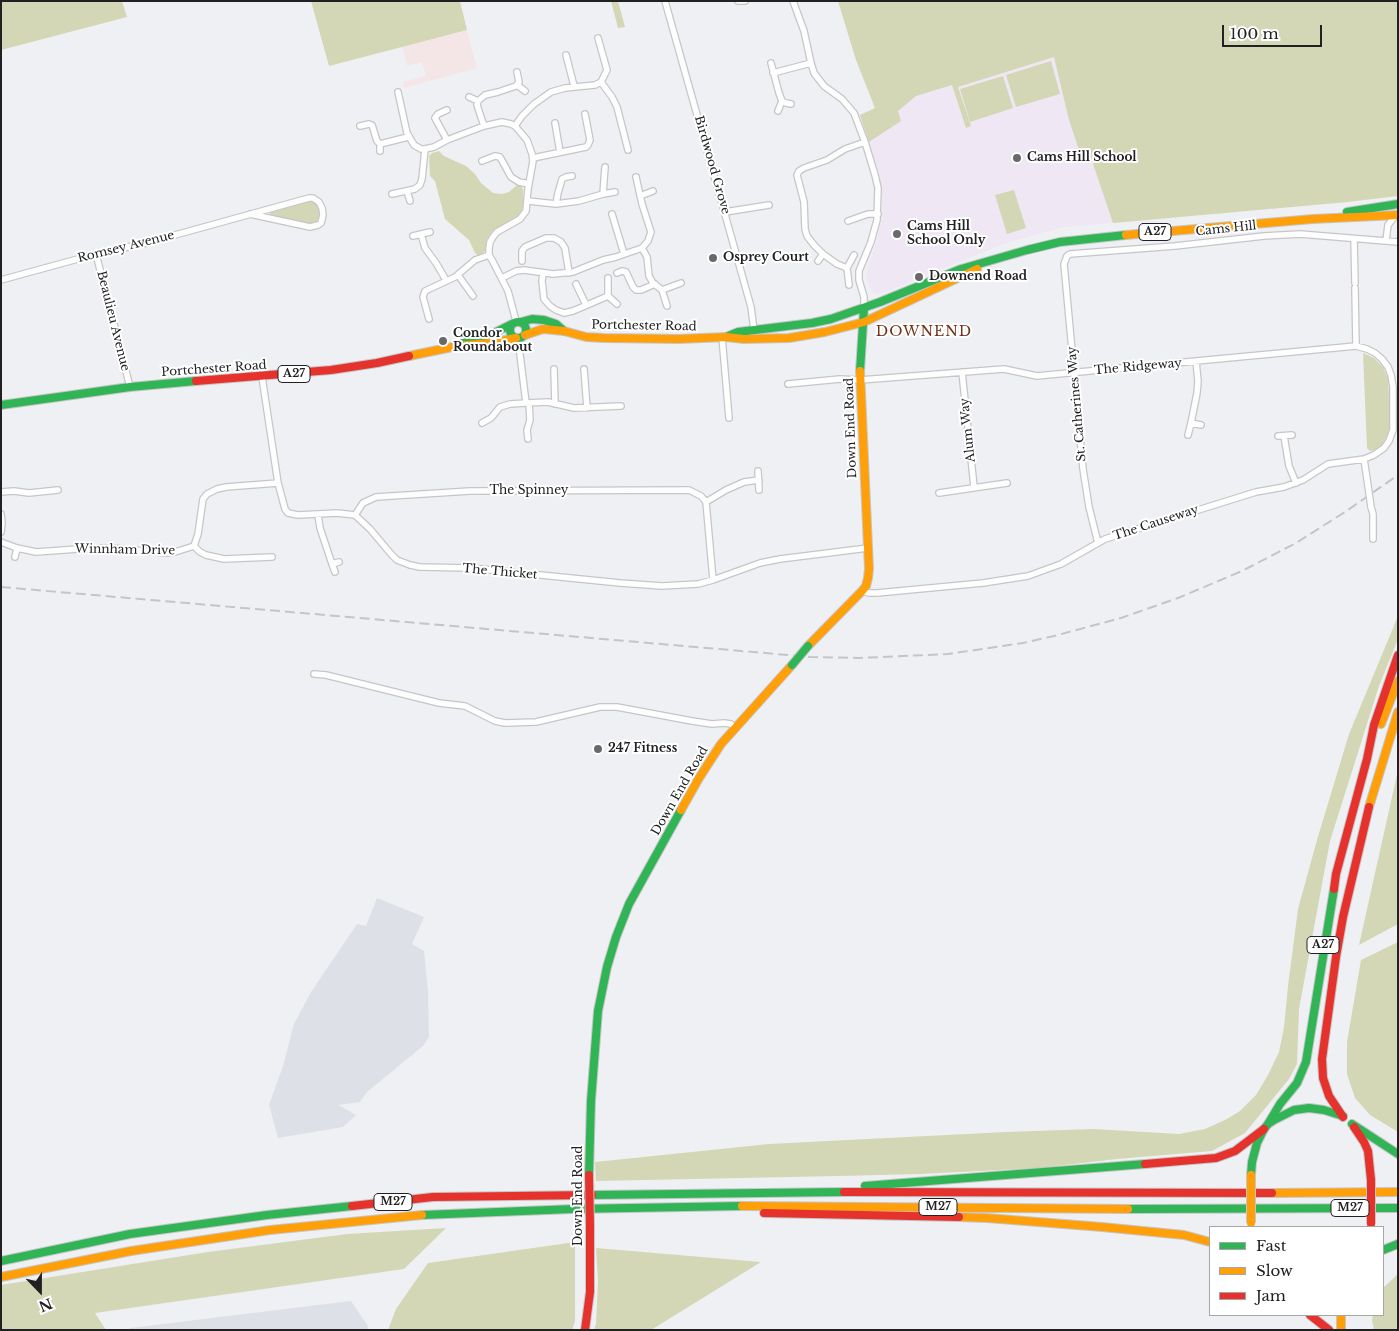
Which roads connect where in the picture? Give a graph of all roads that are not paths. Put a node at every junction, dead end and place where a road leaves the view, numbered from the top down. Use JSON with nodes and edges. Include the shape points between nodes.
{"nodes":[{"id":1,"x":665,"y":1,"type":"edge"},
{"id":2,"x":738,"y":1,"type":"edge"},
{"id":3,"x":745,"y":1,"type":"edge"},
{"id":4,"x":793,"y":1,"type":"edge"},
{"id":5,"x":598,"y":38,"type":"dead end"},
{"id":6,"x":566,"y":55,"type":"dead end"},
{"id":7,"x":771,"y":63,"type":"dead end"},
{"id":8,"x":811,"y":64,"type":"junction"},
{"id":9,"x":578,"y":66,"type":"dead end"},
{"id":10,"x":570,"y":68,"type":"junction"},
{"id":11,"x":517,"y":72,"type":"dead end"},
{"id":12,"x":773,"y":73,"type":"junction"},
{"id":13,"x":601,"y":82,"type":"junction"},
{"id":14,"x":517,"y":85,"type":"junction"},
{"id":15,"x":574,"y":86,"type":"junction"},
{"id":16,"x":398,"y":92,"type":"dead end"},
{"id":17,"x":524,"y":92,"type":"dead end"},
{"id":18,"x":469,"y":97,"type":"dead end"},
{"id":19,"x":782,"y":100,"type":"junction"},
{"id":20,"x":478,"y":101,"type":"junction"},
{"id":21,"x":791,"y":104,"type":"dead end"},
{"id":22,"x":447,"y":110,"type":"dead end"},
{"id":23,"x":778,"y":111,"type":"dead end"},
{"id":24,"x":588,"y":117,"type":"dead end"},
{"id":25,"x":555,"y":123,"type":"dead end"},
{"id":26,"x":360,"y":126,"type":"dead end"},
{"id":27,"x":484,"y":126,"type":"junction"},
{"id":28,"x":515,"y":126,"type":"junction"},
{"id":29,"x":408,"y":137,"type":"junction"},
{"id":30,"x":447,"y":140,"type":"junction"},
{"id":31,"x":865,"y":142,"type":"junction"},
{"id":32,"x":380,"y":144,"type":"junction"},
{"id":33,"x":425,"y":150,"type":"junction"},
{"id":34,"x":628,"y":150,"type":"dead end"},
{"id":35,"x":380,"y":151,"type":"dead end"},
{"id":36,"x":560,"y":152,"type":"junction"},
{"id":37,"x":533,"y":158,"type":"junction"},
{"id":38,"x":482,"y":161,"type":"dead end"},
{"id":39,"x":604,"y":167,"type":"dead end"},
{"id":40,"x":572,"y":176,"type":"dead end"},
{"id":41,"x":636,"y":177,"type":"dead end"},
{"id":42,"x":529,"y":184,"type":"junction"},
{"id":43,"x":408,"y":191,"type":"junction"},
{"id":44,"x":653,"y":191,"type":"dead end"},
{"id":45,"x":616,"y":192,"type":"dead end"},
{"id":46,"x":392,"y":194,"type":"dead end"},
{"id":47,"x":603,"y":194,"type":"junction"},
{"id":48,"x":640,"y":196,"type":"junction"},
{"id":49,"x":410,"y":200,"type":"dead end"},
{"id":50,"x":528,"y":201,"type":"junction"},
{"id":51,"x":556,"y":204,"type":"junction"},
{"id":52,"x":1398,"y":204,"type":"edge"},
{"id":53,"x":769,"y":205,"type":"dead end"},
{"id":54,"x":725,"y":212,"type":"junction"},
{"id":55,"x":250,"y":214,"type":"junction"},
{"id":56,"x":612,"y":214,"type":"dead end"},
{"id":57,"x":878,"y":214,"type":"junction"},
{"id":58,"x":1397,"y":215,"type":"edge"},
{"id":59,"x":1313,"y":219,"type":"junction"},
{"id":60,"x":848,"y":221,"type":"dead end"},
{"id":61,"x":548,"y":230,"type":"dead end"},
{"id":62,"x":430,"y":232,"type":"dead end"},
{"id":63,"x":421,"y":234,"type":"junction"},
{"id":64,"x":413,"y":236,"type":"dead end"},
{"id":65,"x":549,"y":237,"type":"junction"},
{"id":66,"x":1354,"y":239,"type":"junction"},
{"id":67,"x":1386,"y":242,"type":"junction"},
{"id":68,"x":1398,"y":242,"type":"edge"},
{"id":69,"x":642,"y":248,"type":"junction"},
{"id":70,"x":96,"y":254,"type":"junction"},
{"id":71,"x":624,"y":254,"type":"junction"},
{"id":72,"x":823,"y":254,"type":"junction"},
{"id":73,"x":489,"y":255,"type":"junction"},
{"id":74,"x":854,"y":255,"type":"dead end"},
{"id":75,"x":1000,"y":258,"type":"junction"},
{"id":76,"x":522,"y":261,"type":"dead end"},
{"id":77,"x":818,"y":261,"type":"dead end"},
{"id":78,"x":1064,"y":264,"type":"joint"},
{"id":79,"x":847,"y":268,"type":"junction"},
{"id":80,"x":543,"y":273,"type":"junction"},
{"id":81,"x":569,"y":273,"type":"junction"},
{"id":82,"x":617,"y":273,"type":"dead end"},
{"id":83,"x":458,"y":275,"type":"junction"},
{"id":84,"x":502,"y":278,"type":"junction"},
{"id":85,"x":608,"y":278,"type":"dead end"},
{"id":86,"x":1,"y":280,"type":"edge"},
{"id":87,"x":446,"y":280,"type":"junction"},
{"id":88,"x":681,"y":283,"type":"dead end"},
{"id":89,"x":576,"y":284,"type":"dead end"},
{"id":90,"x":654,"y":284,"type":"junction"},
{"id":91,"x":849,"y":285,"type":"dead end"},
{"id":92,"x":662,"y":290,"type":"junction"},
{"id":93,"x":472,"y":296,"type":"dead end"},
{"id":94,"x":608,"y":296,"type":"junction"},
{"id":95,"x":617,"y":304,"type":"dead end"},
{"id":96,"x":586,"y":305,"type":"junction"},
{"id":97,"x":667,"y":306,"type":"dead end"},
{"id":98,"x":864,"y":308,"type":"junction"},
{"id":99,"x":429,"y":319,"type":"dead end"},
{"id":100,"x":516,"y":322,"type":"junction"},
{"id":101,"x":864,"y":322,"type":"junction"},
{"id":102,"x":754,"y":330,"type":"junction"},
{"id":103,"x":564,"y":331,"type":"junction"},
{"id":104,"x":520,"y":337,"type":"junction"},
{"id":105,"x":724,"y":337,"type":"junction"},
{"id":106,"x":457,"y":346,"type":"junction"},
{"id":107,"x":1356,"y":346,"type":"junction"},
{"id":108,"x":1196,"y":361,"type":"junction"},
{"id":109,"x":554,"y":369,"type":"dead end"},
{"id":110,"x":584,"y":369,"type":"dead end"},
{"id":111,"x":962,"y":372,"type":"junction"},
{"id":112,"x":1075,"y":373,"type":"junction"},
{"id":113,"x":262,"y":377,"type":"junction"},
{"id":114,"x":860,"y":380,"type":"junction"},
{"id":115,"x":788,"y":384,"type":"dead end"},
{"id":116,"x":1395,"y":386,"type":"edge"},
{"id":117,"x":130,"y":387,"type":"junction"},
{"id":118,"x":527,"y":403,"type":"junction"},
{"id":119,"x":555,"y":404,"type":"junction"},
{"id":120,"x":1,"y":405,"type":"edge"},
{"id":121,"x":621,"y":406,"type":"dead end"},
{"id":122,"x":587,"y":408,"type":"junction"},
{"id":123,"x":729,"y":418,"type":"dead end"},
{"id":124,"x":482,"y":423,"type":"dead end"},
{"id":125,"x":1191,"y":423,"type":"junction"},
{"id":126,"x":1201,"y":425,"type":"dead end"},
{"id":127,"x":1292,"y":434,"type":"dead end"},
{"id":128,"x":1188,"y":435,"type":"dead end"},
{"id":129,"x":528,"y":439,"type":"dead end"},
{"id":130,"x":1364,"y":459,"type":"junction"},
{"id":131,"x":758,"y":471,"type":"dead end"},
{"id":132,"x":759,"y":480,"type":"junction"},
{"id":133,"x":278,"y":483,"type":"junction"},
{"id":134,"x":1007,"y":483,"type":"dead end"},
{"id":135,"x":1296,"y":484,"type":"junction"},
{"id":136,"x":974,"y":487,"type":"junction"},
{"id":137,"x":58,"y":490,"type":"dead end"},
{"id":138,"x":759,"y":490,"type":"dead end"},
{"id":139,"x":1,"y":492,"type":"edge"},
{"id":140,"x":939,"y":493,"type":"dead end"},
{"id":141,"x":706,"y":502,"type":"junction"},
{"id":142,"x":1,"y":514,"type":"edge"},
{"id":143,"x":318,"y":514,"type":"junction"},
{"id":144,"x":355,"y":515,"type":"junction"},
{"id":145,"x":1,"y":532,"type":"edge"},
{"id":146,"x":1373,"y":539,"type":"dead end"},
{"id":147,"x":1,"y":542,"type":"edge"},
{"id":148,"x":1098,"y":543,"type":"junction"},
{"id":149,"x":194,"y":546,"type":"junction"},
{"id":150,"x":17,"y":548,"type":"junction"},
{"id":151,"x":868,"y":548,"type":"junction"},
{"id":152,"x":15,"y":557,"type":"dead end"},
{"id":153,"x":272,"y":557,"type":"dead end"},
{"id":154,"x":339,"y":562,"type":"dead end"},
{"id":155,"x":332,"y":564,"type":"junction"},
{"id":156,"x":335,"y":572,"type":"dead end"},
{"id":157,"x":713,"y":580,"type":"junction"},
{"id":158,"x":862,"y":591,"type":"junction"},
{"id":159,"x":1398,"y":655,"type":"edge"},
{"id":160,"x":314,"y":674,"type":"dead end"},
{"id":161,"x":1398,"y":681,"type":"edge"},
{"id":162,"x":1398,"y":712,"type":"edge"},
{"id":163,"x":1398,"y":727,"type":"edge"},
{"id":164,"x":735,"y":728,"type":"junction"},
{"id":165,"x":1367,"y":759,"type":"junction"},
{"id":166,"x":1382,"y":763,"type":"junction"},
{"id":167,"x":1343,"y":1117,"type":"junction"},
{"id":168,"x":1352,"y":1124,"type":"junction"},
{"id":169,"x":1266,"y":1126,"type":"junction"},
{"id":170,"x":1398,"y":1154,"type":"edge"},
{"id":171,"x":789,"y":1192,"type":"junction"},
{"id":172,"x":1398,"y":1192,"type":"edge"},
{"id":173,"x":1398,"y":1208,"type":"edge"},
{"id":174,"x":573,"y":1209,"type":"junction"},
{"id":175,"x":1252,"y":1225,"type":"edge"},
{"id":176,"x":1370,"y":1226,"type":"edge"},
{"id":177,"x":1209,"y":1242,"type":"edge"},
{"id":178,"x":1398,"y":1244,"type":"edge"},
{"id":179,"x":1384,"y":1250,"type":"edge"},
{"id":180,"x":1,"y":1261,"type":"edge"},
{"id":181,"x":1,"y":1277,"type":"edge"},
{"id":182,"x":1311,"y":1316,"type":"edge"},
{"id":183,"x":1341,"y":1316,"type":"edge"},
{"id":184,"x":585,"y":1330,"type":"edge"},
{"id":185,"x":1329,"y":1330,"type":"edge"},
{"id":186,"x":1341,"y":1330,"type":"edge"}],
"edges":[{"from":1,"to":54,"type":"street","name":"Birdwood Grove"},
{"from":2,"to":3,"type":"street"},
{"from":4,"to":8,"type":"street"},
{"from":5,"to":13,"type":"street","via":[[607,70]]},
{"from":6,"to":10,"type":"street"},
{"from":7,"to":12,"type":"street"},
{"from":8,"to":12,"type":"street"},
{"from":8,"to":31,"type":"street","via":[[819,81],[848,105]]},
{"from":9,"to":10,"type":"street"},
{"from":10,"to":15,"type":"street"},
{"from":11,"to":14,"type":"street"},
{"from":12,"to":19,"type":"street"},
{"from":13,"to":15,"type":"street"},
{"from":13,"to":34,"type":"street","via":[[617,107]]},
{"from":14,"to":17,"type":"street"},
{"from":14,"to":20,"type":"street","via":[[485,95]]},
{"from":15,"to":28,"type":"street","via":[[545,95]]},
{"from":16,"to":29,"type":"street"},
{"from":18,"to":20,"type":"street"},
{"from":19,"to":21,"type":"street"},
{"from":19,"to":23,"type":"street"},
{"from":20,"to":27,"type":"street"},
{"from":22,"to":30,"type":"street","via":[[435,118]]},
{"from":24,"to":36,"type":"street","via":[[588,145]]},
{"from":25,"to":36,"type":"street"},
{"from":26,"to":32,"type":"street","via":[[372,125]]},
{"from":27,"to":28,"type":"street","via":[[502,122]]},
{"from":27,"to":30,"type":"street"},
{"from":28,"to":37,"type":"street","via":[[526,140]]},
{"from":29,"to":32,"type":"street"},
{"from":29,"to":33,"type":"street","via":[[414,145]]},
{"from":30,"to":33,"type":"street"},
{"from":31,"to":57,"type":"street","via":[[878,187]]},
{"from":31,"to":72,"type":"street","via":[[797,174],[807,236]]},
{"from":32,"to":35,"type":"street"},
{"from":33,"to":43,"type":"street","via":[[422,183]]},
{"from":36,"to":37,"type":"street"},
{"from":37,"to":42,"type":"street"},
{"from":38,"to":42,"type":"street","via":[[500,157],[511,177]]},
{"from":39,"to":47,"type":"street"},
{"from":40,"to":51,"type":"street","via":[[562,179]]},
{"from":41,"to":48,"type":"street"},
{"from":42,"to":50,"type":"street"},
{"from":43,"to":46,"type":"street"},
{"from":43,"to":49,"type":"street"},
{"from":44,"to":48,"type":"street"},
{"from":45,"to":47,"type":"street"},
{"from":47,"to":51,"type":"street"},
{"from":48,"to":69,"type":"street","via":[[651,232]]},
{"from":50,"to":51,"type":"street"},
{"from":50,"to":73,"type":"street","via":[[520,219],[493,237]]},
{"from":52,"to":59,"type":"main road","name":"Cams Hill","number":"A27"},
{"from":53,"to":54,"type":"street"},
{"from":54,"to":102,"type":"street","name":"Birdwood Grove","via":[[751,307]]},
{"from":55,"to":55,"type":"street","name":"Romsey Avenue","via":[[313,198],[322,208],[323,219],[310,227]]},
{"from":55,"to":70,"type":"street","name":"Romsey Avenue"},
{"from":56,"to":71,"type":"street"},
{"from":57,"to":60,"type":"street"},
{"from":57,"to":98,"type":"street","via":[[859,271]]},
{"from":58,"to":59,"type":"main road","name":"Cams Hill","number":"A27"},
{"from":58,"to":67,"type":"street","via":[[1388,225]]},
{"from":59,"to":75,"type":"main road","name":"Cams Hill","number":"A27","via":[[1092,238],[1060,242]]},
{"from":61,"to":65,"type":"street"},
{"from":62,"to":63,"type":"street"},
{"from":63,"to":64,"type":"street"},
{"from":63,"to":87,"type":"street","via":[[425,248]]},
{"from":65,"to":76,"type":"street","via":[[525,246]]},
{"from":65,"to":81,"type":"street","via":[[559,240],[565,248]]},
{"from":66,"to":67,"type":"street","name":"Cams Hill"},
{"from":66,"to":78,"type":"street","name":"Cams Hill","via":[[1300,234],[1264,236],[1070,254],[1065,257]]},
{"from":66,"to":107,"type":"street"},
{"from":67,"to":68,"type":"street","name":"Cams Hill"},
{"from":69,"to":71,"type":"street"},
{"from":69,"to":90,"type":"street"},
{"from":70,"to":86,"type":"street","name":"Romsey Avenue"},
{"from":70,"to":117,"type":"street","name":"Beaulieu Avenue"},
{"from":71,"to":81,"type":"street"},
{"from":72,"to":77,"type":"street"},
{"from":72,"to":79,"type":"street"},
{"from":73,"to":83,"type":"street","via":[[475,260]]},
{"from":73,"to":84,"type":"street"},
{"from":74,"to":79,"type":"street"},
{"from":75,"to":98,"type":"main road","name":"Cams Hill","number":"A27","via":[[961,269]]},
{"from":75,"to":101,"type":"main road","name":"Cams Hill","number":"A27"},
{"from":78,"to":112,"type":"street","name":"St. Catherines Way"},
{"from":79,"to":91,"type":"street"},
{"from":80,"to":81,"type":"street"},
{"from":80,"to":84,"type":"street","via":[[524,270]]},
{"from":80,"to":96,"type":"street","via":[[544,299],[553,309],[573,311]]},
{"from":82,"to":90,"type":"street","via":[[626,272],[636,290]]},
{"from":83,"to":87,"type":"street"},
{"from":83,"to":93,"type":"street","via":[[464,290]]},
{"from":84,"to":100,"type":"street","via":[[511,297]]},
{"from":85,"to":94,"type":"street"},
{"from":87,"to":99,"type":"street","via":[[423,294]]},
{"from":88,"to":92,"type":"street"},
{"from":89,"to":96,"type":"street"},
{"from":90,"to":92,"type":"street"},
{"from":92,"to":97,"type":"street"},
{"from":94,"to":95,"type":"street"},
{"from":94,"to":96,"type":"street"},
{"from":98,"to":101,"type":"main road","name":"Down End Road"},
{"from":98,"to":102,"type":"main road","name":"Portchester Road","number":"A27","via":[[823,321]]},
{"from":100,"to":103,"type":"main road","name":"Portchester Road","number":"A27","via":[[544,320]]},
{"from":100,"to":104,"type":"main road","via":[[526,327]]},
{"from":100,"to":104,"type":"main road","via":[[510,332]]},
{"from":100,"to":106,"type":"main road","name":"Portchester Road","number":"A27"},
{"from":101,"to":105,"type":"main road","name":"Portchester Road","number":"A27","via":[[789,338]]},
{"from":101,"to":114,"type":"main road","name":"Down End Road"},
{"from":102,"to":105,"type":"main road","name":"Portchester Road","number":"A27"},
{"from":103,"to":104,"type":"main road","name":"Portchester Road","number":"A27","via":[[542,330]]},
{"from":103,"to":105,"type":"main road","name":"Portchester Road","number":"A27","via":[[604,338]]},
{"from":104,"to":106,"type":"main road","name":"Portchester Road","number":"A27","via":[[489,344]]},
{"from":104,"to":118,"type":"street"},
{"from":105,"to":123,"type":"street"},
{"from":106,"to":113,"type":"main road","name":"Portchester Road","number":"A27","via":[[351,367]]},
{"from":107,"to":108,"type":"street","name":"The Ridgeway"},
{"from":107,"to":116,"type":"street","name":"The Ridgeway","via":[[1382,359]]},
{"from":108,"to":112,"type":"street","name":"The Ridgeway"},
{"from":108,"to":125,"type":"street","via":[[1198,381]]},
{"from":109,"to":119,"type":"street"},
{"from":110,"to":122,"type":"street"},
{"from":111,"to":112,"type":"street","name":"The Ridgeway","via":[[1004,369],[1037,376]]},
{"from":111,"to":114,"type":"street","name":"The Ridgeway"},
{"from":111,"to":136,"type":"street","name":"Alum Way"},
{"from":112,"to":148,"type":"street","name":"St. Catherines Way","via":[[1085,485]]},
{"from":113,"to":117,"type":"main road","name":"Portchester Road","number":"A27"},
{"from":113,"to":133,"type":"street"},
{"from":114,"to":115,"type":"street","name":"The Ridgeway"},
{"from":114,"to":151,"type":"main road","name":"Down End Road"},
{"from":116,"to":130,"type":"street","name":"The Causeway","via":[[1393,430],[1384,448]]},
{"from":117,"to":120,"type":"main road","name":"Portchester Road","number":"A27"},
{"from":118,"to":119,"type":"street","via":[[542,401]]},
{"from":118,"to":124,"type":"street","via":[[500,407]]},
{"from":118,"to":129,"type":"street","via":[[530,420]]},
{"from":119,"to":122,"type":"street"},
{"from":121,"to":122,"type":"street"},
{"from":125,"to":126,"type":"street"},
{"from":125,"to":128,"type":"street"},
{"from":127,"to":135,"type":"street","via":[[1281,436]]},
{"from":130,"to":135,"type":"street","name":"The Causeway","via":[[1328,464]]},
{"from":130,"to":146,"type":"street","bridge":true,"via":[[1373,514]]},
{"from":131,"to":132,"type":"street"},
{"from":132,"to":138,"type":"street"},
{"from":132,"to":141,"type":"street","via":[[744,482]]},
{"from":133,"to":143,"type":"street","via":[[288,513]]},
{"from":133,"to":149,"type":"street","name":"Winnham Drive","via":[[226,487],[207,494],[203,498]]},
{"from":134,"to":136,"type":"street"},
{"from":135,"to":148,"type":"street","name":"The Causeway","via":[[1256,492]]},
{"from":136,"to":140,"type":"street"},
{"from":137,"to":139,"type":"street"},
{"from":141,"to":144,"type":"street","name":"The Spinney","via":[[690,490],[470,491],[376,498],[363,503]]},
{"from":141,"to":157,"type":"street"},
{"from":142,"to":145,"type":"street"},
{"from":143,"to":144,"type":"street"},
{"from":143,"to":155,"type":"street"},
{"from":144,"to":157,"type":"street","name":"The Thicket","via":[[397,560],[420,567],[471,568],[662,586]]},
{"from":147,"to":150,"type":"street","name":"Winnham Drive"},
{"from":148,"to":158,"type":"street","name":"The Causeway","via":[[1061,564],[1028,576],[877,593]]},
{"from":149,"to":150,"type":"street","name":"Winnham Drive","via":[[167,553],[112,548],[36,552]]},
{"from":149,"to":153,"type":"street","via":[[206,556],[224,560]]},
{"from":150,"to":152,"type":"street"},
{"from":151,"to":157,"type":"street","name":"The Thicket","via":[[760,563]]},
{"from":151,"to":158,"type":"main road","name":"Down End Road","via":[[868,578]]},
{"from":154,"to":155,"type":"street"},
{"from":155,"to":156,"type":"street"},
{"from":158,"to":164,"type":"main road","name":"Down End Road","bridge":true},
{"from":159,"to":165,"type":"main road","number":"A27","via":[[1374,726]]},
{"from":160,"to":164,"type":"street","via":[[465,706],[504,723],[536,722],[600,707],[617,707],[712,724],[731,724]]},
{"from":161,"to":165,"type":"main road","number":"A27"},
{"from":162,"to":166,"type":"main road","number":"A27"},
{"from":163,"to":166,"type":"main road","number":"A27"},
{"from":164,"to":184,"type":"main road","name":"Down End Road","bridge":true,"via":[[710,761],[654,857],[629,904],[607,967],[597,1021],[591,1101],[590,1292]]},
{"from":165,"to":169,"type":"main road","number":"A27","via":[[1338,866],[1306,1062],[1297,1083]]},
{"from":166,"to":167,"type":"main road","number":"A27","via":[[1365,819],[1343,917],[1322,1059],[1325,1087]]},
{"from":167,"to":168,"type":"main road","number":"A27"},
{"from":167,"to":169,"type":"main road","number":"A27","via":[[1319,1109],[1303,1108],[1288,1112]]},
{"from":168,"to":170,"type":"main road"},
{"from":168,"to":176,"type":"main road","number":"A27","bridge":true,"via":[[1368,1151]]},
{"from":169,"to":171,"type":"main road","number":"M27","via":[[1240,1148],[1216,1158]]},
{"from":169,"to":175,"type":"main road","number":"A27","bridge":true,"via":[[1252,1162]]},
{"from":171,"to":172,"type":"main road","number":"M27"},
{"from":171,"to":180,"type":"main road","number":"M27","via":[[433,1197],[130,1234]]},
{"from":173,"to":174,"type":"main road","number":"M27","via":[[717,1206]]},
{"from":174,"to":177,"type":"main road","number":"M27","via":[[987,1218],[1102,1226],[1184,1235]]},
{"from":174,"to":181,"type":"main road","number":"M27","via":[[437,1214],[270,1230]]},
{"from":178,"to":179,"type":"main road"},
{"from":182,"to":185,"type":"main road"},
{"from":183,"to":186,"type":"main road"}]}
